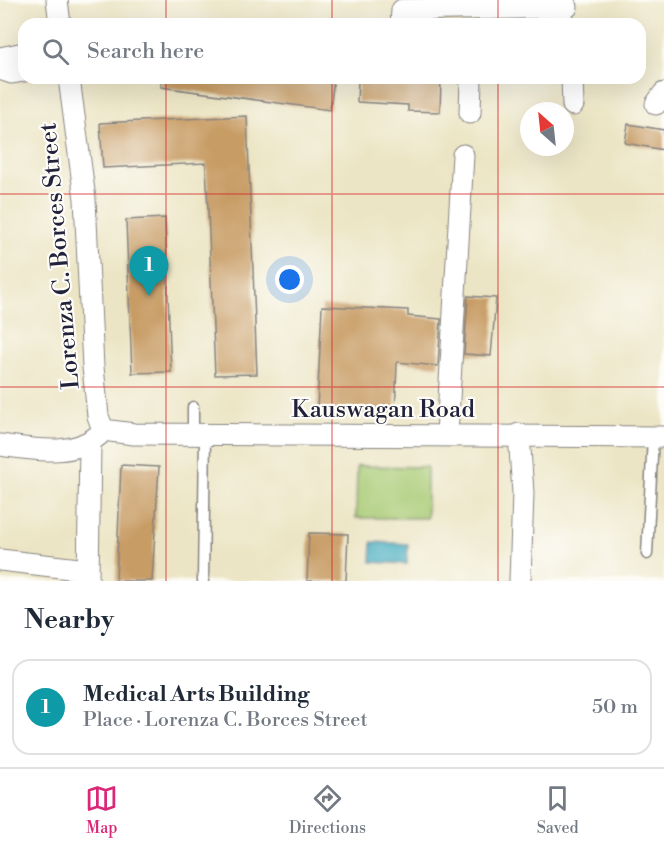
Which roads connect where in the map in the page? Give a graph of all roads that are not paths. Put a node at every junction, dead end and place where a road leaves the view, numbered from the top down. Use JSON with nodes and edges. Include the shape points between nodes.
{"nodes":[{"id":1,"x":57,"y":0,"type":"edge"},
{"id":2,"x":567,"y":10,"type":"edge"},
{"id":3,"x":473,"y":16,"type":"edge"},
{"id":4,"x":59,"y":18,"type":"edge"},
{"id":5,"x":401,"y":18,"type":"edge"},
{"id":6,"x":18,"y":54,"type":"edge"},
{"id":7,"x":0,"y":58,"type":"edge"},
{"id":8,"x":0,"y":69,"type":"edge"},
{"id":9,"x":18,"y":72,"type":"edge"},
{"id":10,"x":70,"y":84,"type":"edge"},
{"id":11,"x":471,"y":84,"type":"edge"},
{"id":12,"x":572,"y":84,"type":"edge"},
{"id":13,"x":573,"y":102,"type":"edge"},
{"id":14,"x":470,"y":113,"type":"dead end"},
{"id":15,"x":463,"y":155,"type":"dead end"},
{"id":16,"x":194,"y":407,"type":"dead end"},
{"id":17,"x":199,"y":434,"type":"junction"},
{"id":18,"x":447,"y":434,"type":"junction"},
{"id":19,"x":519,"y":434,"type":"junction"},
{"id":20,"x":97,"y":436,"type":"junction"},
{"id":21,"x":659,"y":437,"type":"edge"},
{"id":22,"x":0,"y":445,"type":"edge"},
{"id":23,"x":647,"y":554,"type":"dead end"},
{"id":24,"x":0,"y":560,"type":"edge"},
{"id":25,"x":84,"y":575,"type":"edge"},
{"id":26,"x":203,"y":581,"type":"edge"},
{"id":27,"x":520,"y":581,"type":"edge"}],
"edges":[{"from":1,"to":4,"type":"street"},
{"from":2,"to":3,"type":"street"},
{"from":3,"to":5,"type":"street","via":[[402,10]]},
{"from":6,"to":7,"type":"street"},
{"from":8,"to":9,"type":"street"},
{"from":10,"to":20,"type":"street","name":"Lorenza C. Borces Street","via":[[85,199]]},
{"from":11,"to":14,"type":"street"},
{"from":12,"to":13,"type":"street"},
{"from":15,"to":18,"type":"street"},
{"from":16,"to":17,"type":"lane"},
{"from":17,"to":18,"type":"street","name":"Kauswagan Road"},
{"from":17,"to":20,"type":"street","name":"Kauswagan Road"},
{"from":17,"to":26,"type":"lane"},
{"from":18,"to":19,"type":"street","name":"Kauswagan Road"},
{"from":19,"to":21,"type":"street","name":"Kauswagan Road"},
{"from":19,"to":27,"type":"street","via":[[523,493]]},
{"from":20,"to":22,"type":"street","via":[[76,449]]},
{"from":20,"to":25,"type":"street","name":"Lorenza C. Borces Street"},
{"from":21,"to":23,"type":"lane"},
{"from":24,"to":25,"type":"street"}]}
